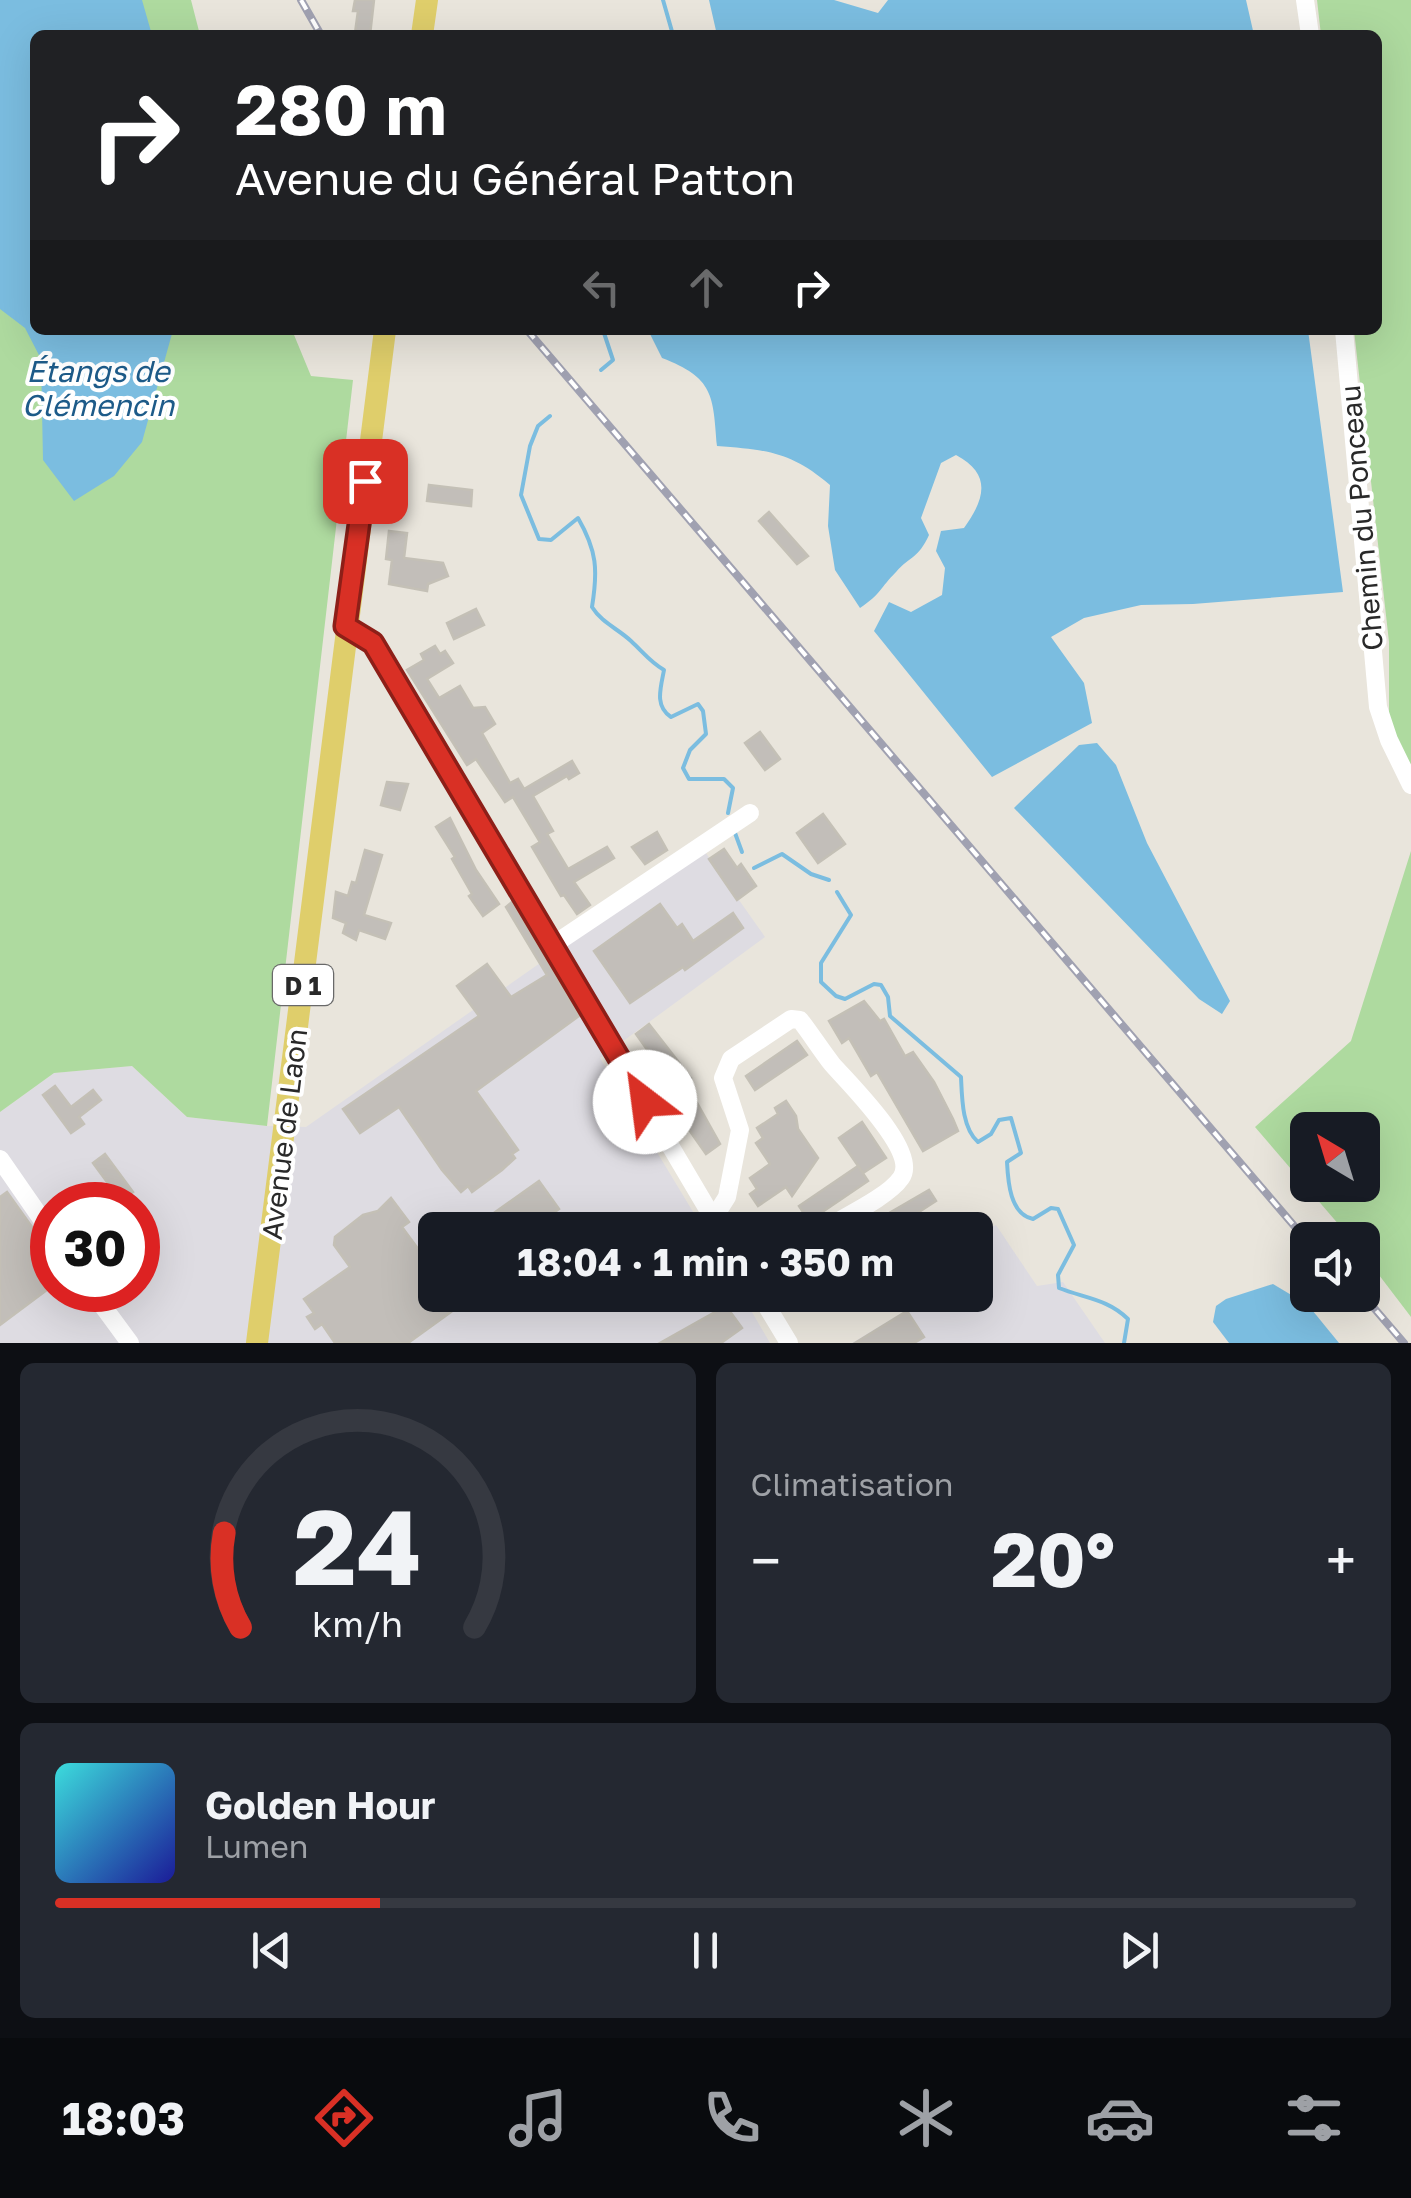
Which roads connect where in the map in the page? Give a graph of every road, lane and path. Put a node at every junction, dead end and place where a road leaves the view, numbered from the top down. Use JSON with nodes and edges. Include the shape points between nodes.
{"nodes":[{"id":1,"x":426,"y":0,"type":"edge"},
{"id":2,"x":1306,"y":0,"type":"edge"},
{"id":3,"x":423,"y":30,"type":"edge"},
{"id":4,"x":1309,"y":30,"type":"edge"},
{"id":5,"x":384,"y":335,"type":"edge"},
{"id":6,"x":1344,"y":335,"type":"edge"},
{"id":7,"x":345,"y":626,"type":"junction"},
{"id":8,"x":1411,"y":785,"type":"edge"},
{"id":9,"x":750,"y":814,"type":"dead end"},
{"id":10,"x":552,"y":945,"type":"junction"},
{"id":11,"x":0,"y":1159,"type":"edge"},
{"id":12,"x":30,"y":1202,"type":"edge"},
{"id":13,"x":709,"y":1212,"type":"edge"},
{"id":14,"x":721,"y":1212,"type":"edge"},
{"id":15,"x":852,"y":1212,"type":"edge"},
{"id":16,"x":107,"y":1312,"type":"edge"},
{"id":17,"x":771,"y":1312,"type":"edge"},
{"id":18,"x":130,"y":1343,"type":"edge"},
{"id":19,"x":258,"y":1343,"type":"edge"},
{"id":20,"x":790,"y":1343,"type":"edge"}],
"edges":[{"from":1,"to":3,"type":"main road"},
{"from":2,"to":4,"type":"street"},
{"from":5,"to":7,"type":"main road","number":"D 1"},
{"from":6,"to":8,"type":"street","name":"Chemin du Ponceau","via":[[1378,707]]},
{"from":7,"to":10,"type":"street","via":[[373,643]]},
{"from":7,"to":19,"type":"main road","name":"Avenue de Laon","number":"D 1"},
{"from":9,"to":10,"type":"street"},
{"from":10,"to":13,"type":"street"},
{"from":11,"to":12,"type":"street"},
{"from":14,"to":15,"type":"street","via":[[740,1130],[723,1078],[731,1059],[791,1019],[800,1020],[874,1110],[905,1161],[895,1186]]},
{"from":16,"to":18,"type":"street"},
{"from":17,"to":20,"type":"street"}]}
